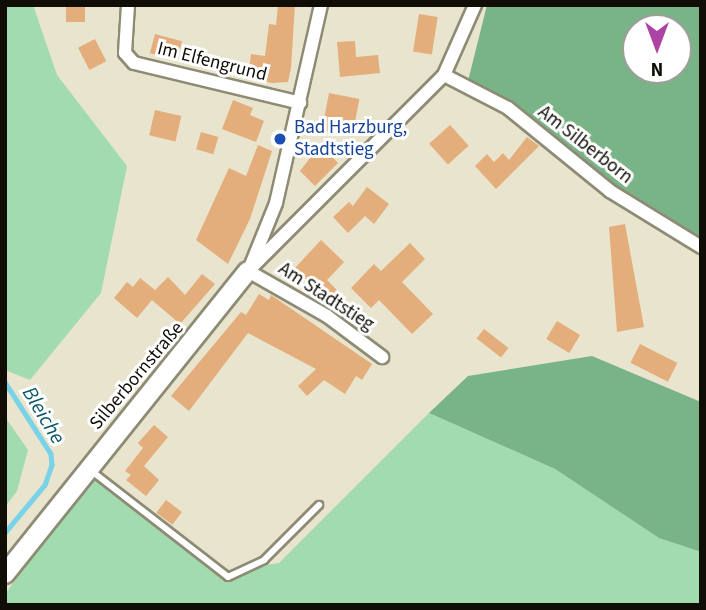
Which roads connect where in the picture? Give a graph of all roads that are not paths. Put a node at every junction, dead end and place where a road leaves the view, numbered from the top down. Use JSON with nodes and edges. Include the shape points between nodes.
{"nodes":[{"id":1,"x":128,"y":5,"type":"edge"},
{"id":2,"x":321,"y":5,"type":"edge"},
{"id":3,"x":475,"y":5,"type":"edge"},
{"id":4,"x":444,"y":75,"type":"junction"},
{"id":5,"x":300,"y":103,"type":"junction"},
{"id":6,"x":701,"y":247,"type":"edge"},
{"id":7,"x":248,"y":271,"type":"junction"},
{"id":8,"x":382,"y":357,"type":"dead end"},
{"id":9,"x":88,"y":468,"type":"junction"},
{"id":10,"x":319,"y":505,"type":"dead end"},
{"id":11,"x":5,"y":574,"type":"edge"}],
"edges":[{"from":1,"to":5,"type":"street","name":"Im Elfengrund","via":[[125,53],[134,63]]},
{"from":2,"to":5,"type":"street"},
{"from":3,"to":4,"type":"street"},
{"from":4,"to":6,"type":"street","name":"Am Silberborn","via":[[508,108],[610,191]]},
{"from":4,"to":7,"type":"street"},
{"from":5,"to":7,"type":"street","via":[[276,203]]},
{"from":7,"to":8,"type":"street","name":"Am Stadtstieg","via":[[327,316]]},
{"from":7,"to":9,"type":"street","name":"Silberbornstraße"},
{"from":9,"to":10,"type":"lane","via":[[228,577],[264,560]]},
{"from":9,"to":11,"type":"street","name":"Silberbornstraße"}]}
